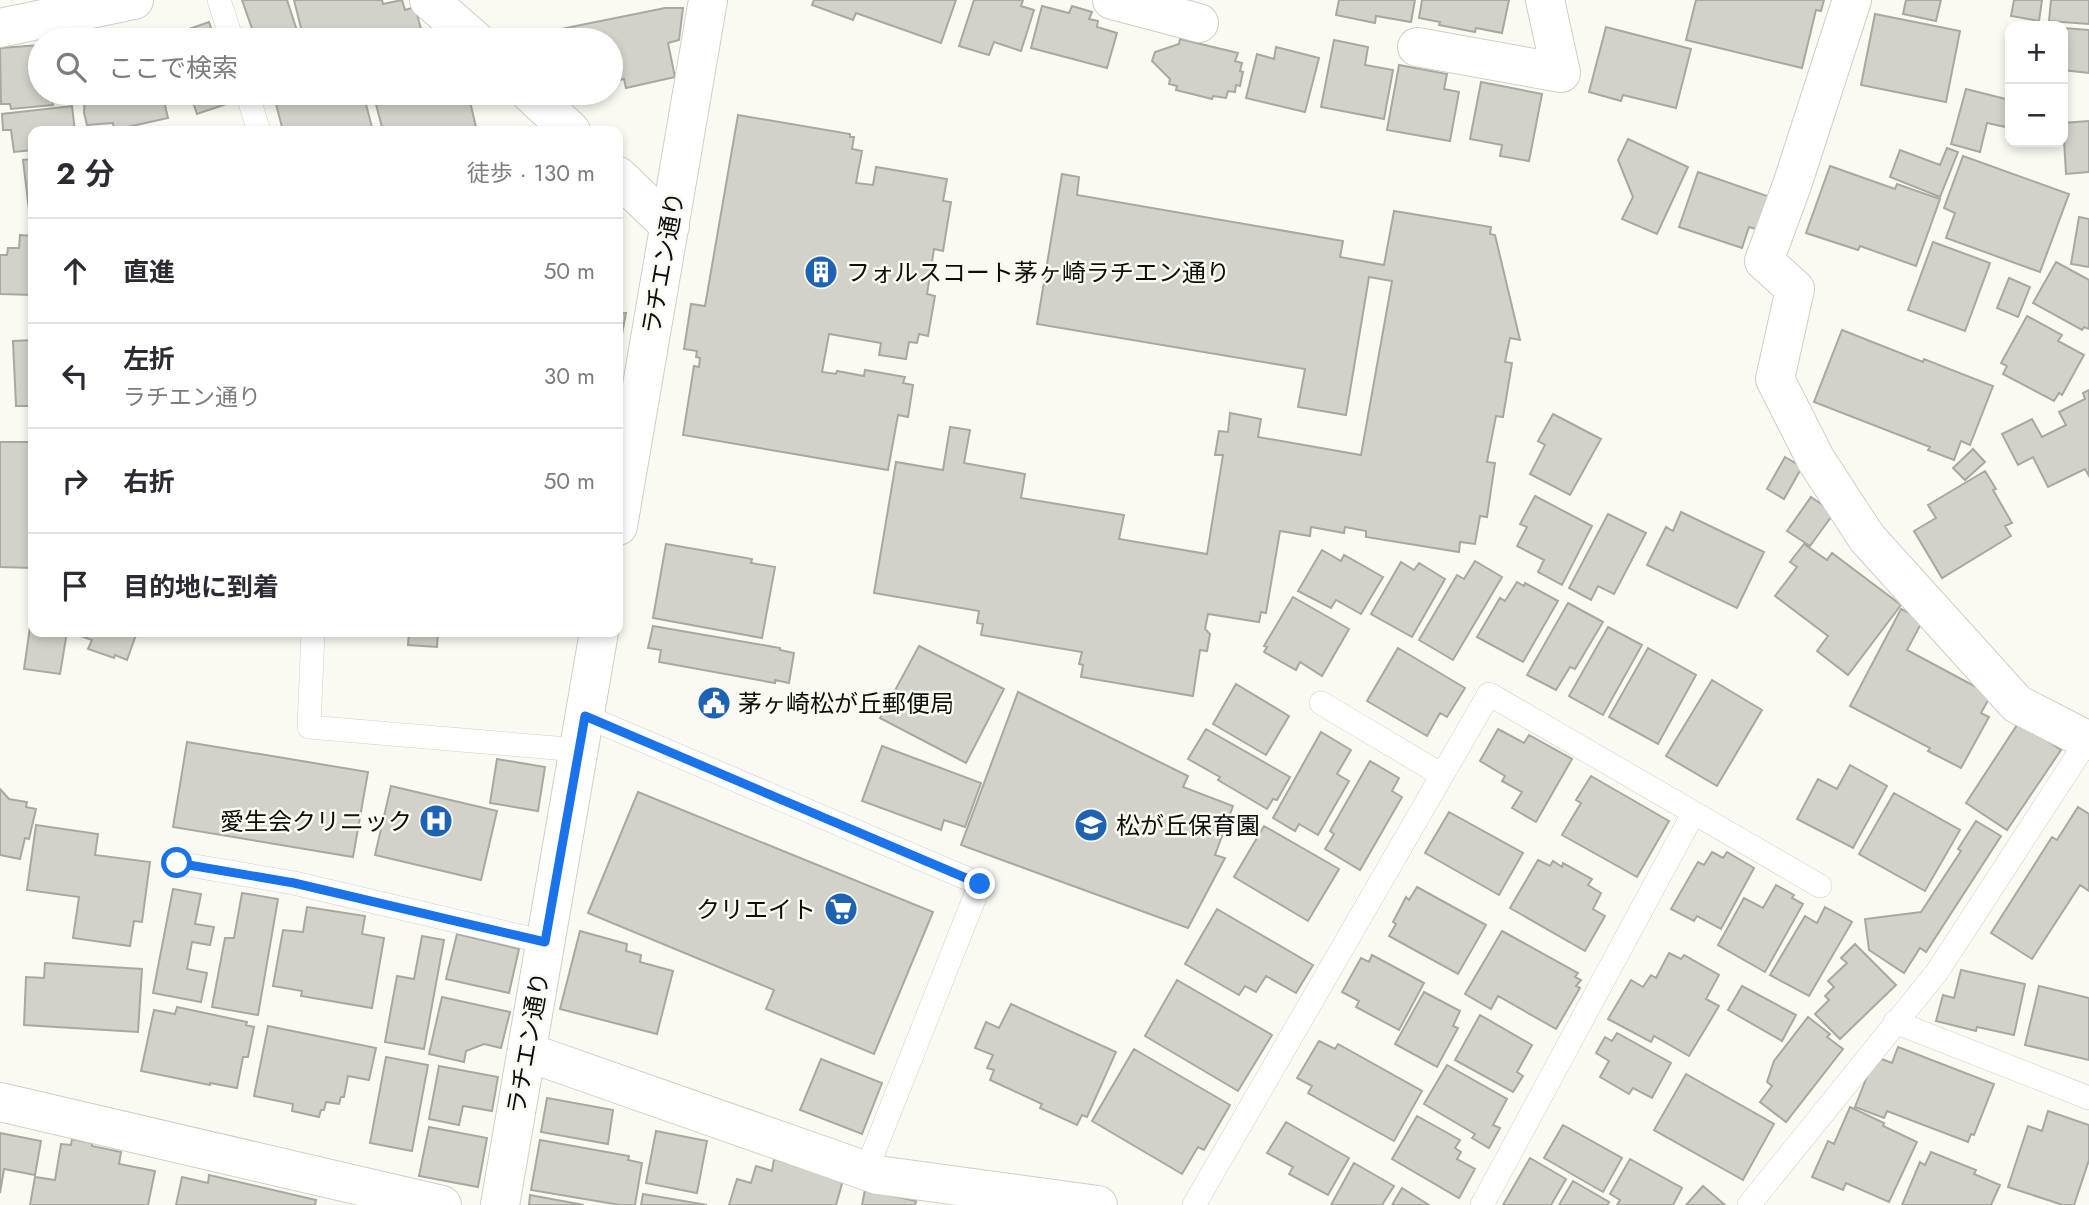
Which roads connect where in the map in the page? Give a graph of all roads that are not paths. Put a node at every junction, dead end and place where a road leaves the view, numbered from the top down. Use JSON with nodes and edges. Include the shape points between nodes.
{"nodes":[{"id":1,"x":134,"y":0,"type":"edge"},
{"id":2,"x":219,"y":0,"type":"edge"},
{"id":3,"x":429,"y":0,"type":"edge"},
{"id":4,"x":708,"y":0,"type":"edge"},
{"id":5,"x":1112,"y":0,"type":"edge"},
{"id":6,"x":1545,"y":0,"type":"edge"},
{"id":7,"x":1852,"y":0,"type":"edge"},
{"id":8,"x":1199,"y":23,"type":"dead end"},
{"id":9,"x":0,"y":28,"type":"edge"},
{"id":10,"x":228,"y":28,"type":"edge"},
{"id":11,"x":461,"y":28,"type":"edge"},
{"id":12,"x":1417,"y":47,"type":"dead end"},
{"id":13,"x":251,"y":105,"type":"edge"},
{"id":14,"x":543,"y":105,"type":"edge"},
{"id":15,"x":257,"y":126,"type":"edge"},
{"id":16,"x":566,"y":126,"type":"edge"},
{"id":17,"x":623,"y":181,"type":"edge"},
{"id":18,"x":670,"y":226,"type":"junction"},
{"id":19,"x":623,"y":497,"type":"edge"},
{"id":20,"x":313,"y":637,"type":"edge"},
{"id":21,"x":598,"y":637,"type":"edge"},
{"id":22,"x":1321,"y":704,"type":"dead end"},
{"id":23,"x":582,"y":733,"type":"junction"},
{"id":24,"x":2088,"y":740,"type":"edge"},
{"id":25,"x":1442,"y":775,"type":"junction"},
{"id":26,"x":1693,"y":814,"type":"junction"},
{"id":27,"x":177,"y":863,"type":"dead end"},
{"id":28,"x":1820,"y":886,"type":"dead end"},
{"id":29,"x":545,"y":942,"type":"junction"},
{"id":30,"x":1895,"y":1022,"type":"junction"},
{"id":31,"x":527,"y":1052,"type":"junction"},
{"id":32,"x":2089,"y":1098,"type":"edge"},
{"id":33,"x":0,"y":1102,"type":"edge"},
{"id":34,"x":866,"y":1171,"type":"junction"},
{"id":35,"x":442,"y":1205,"type":"edge"},
{"id":36,"x":500,"y":1205,"type":"edge"},
{"id":37,"x":1098,"y":1205,"type":"edge"},
{"id":38,"x":1194,"y":1205,"type":"edge"},
{"id":39,"x":1482,"y":1205,"type":"edge"},
{"id":40,"x":1749,"y":1205,"type":"edge"}],
"edges":[{"from":1,"to":9,"type":"street"},
{"from":2,"to":10,"type":"lane"},
{"from":3,"to":11,"type":"street"},
{"from":4,"to":18,"type":"street","name":"ラチエン通り"},
{"from":5,"to":8,"type":"street"},
{"from":6,"to":12,"type":"street","via":[[1561,73]]},
{"from":7,"to":24,"type":"street","via":[[1764,261],[1795,289],[1775,379],[1816,460],[1867,537],[2017,704]]},
{"from":13,"to":15,"type":"lane"},
{"from":14,"to":16,"type":"street"},
{"from":17,"to":18,"type":"street"},
{"from":18,"to":19,"type":"street","name":"ラチエン通り"},
{"from":20,"to":23,"type":"lane","via":[[309,727]]},
{"from":21,"to":23,"type":"street","name":"ラチエン通り"},
{"from":22,"to":25,"type":"lane"},
{"from":23,"to":29,"type":"street","name":"ラチエン通り"},
{"from":23,"to":34,"type":"lane","via":[[980,884]]},
{"from":24,"to":30,"type":"lane","via":[[1937,972]]},
{"from":25,"to":26,"type":"lane","via":[[1489,694]]},
{"from":25,"to":38,"type":"lane"},
{"from":26,"to":28,"type":"lane"},
{"from":26,"to":39,"type":"lane"},
{"from":27,"to":29,"type":"lane","via":[[294,883]]},
{"from":29,"to":31,"type":"street","name":"ラチエン通り"},
{"from":30,"to":32,"type":"lane"},
{"from":30,"to":40,"type":"lane"},
{"from":31,"to":34,"type":"street"},
{"from":31,"to":36,"type":"street","name":"ラチエン通り"},
{"from":33,"to":35,"type":"street"},
{"from":34,"to":37,"type":"street"}]}
